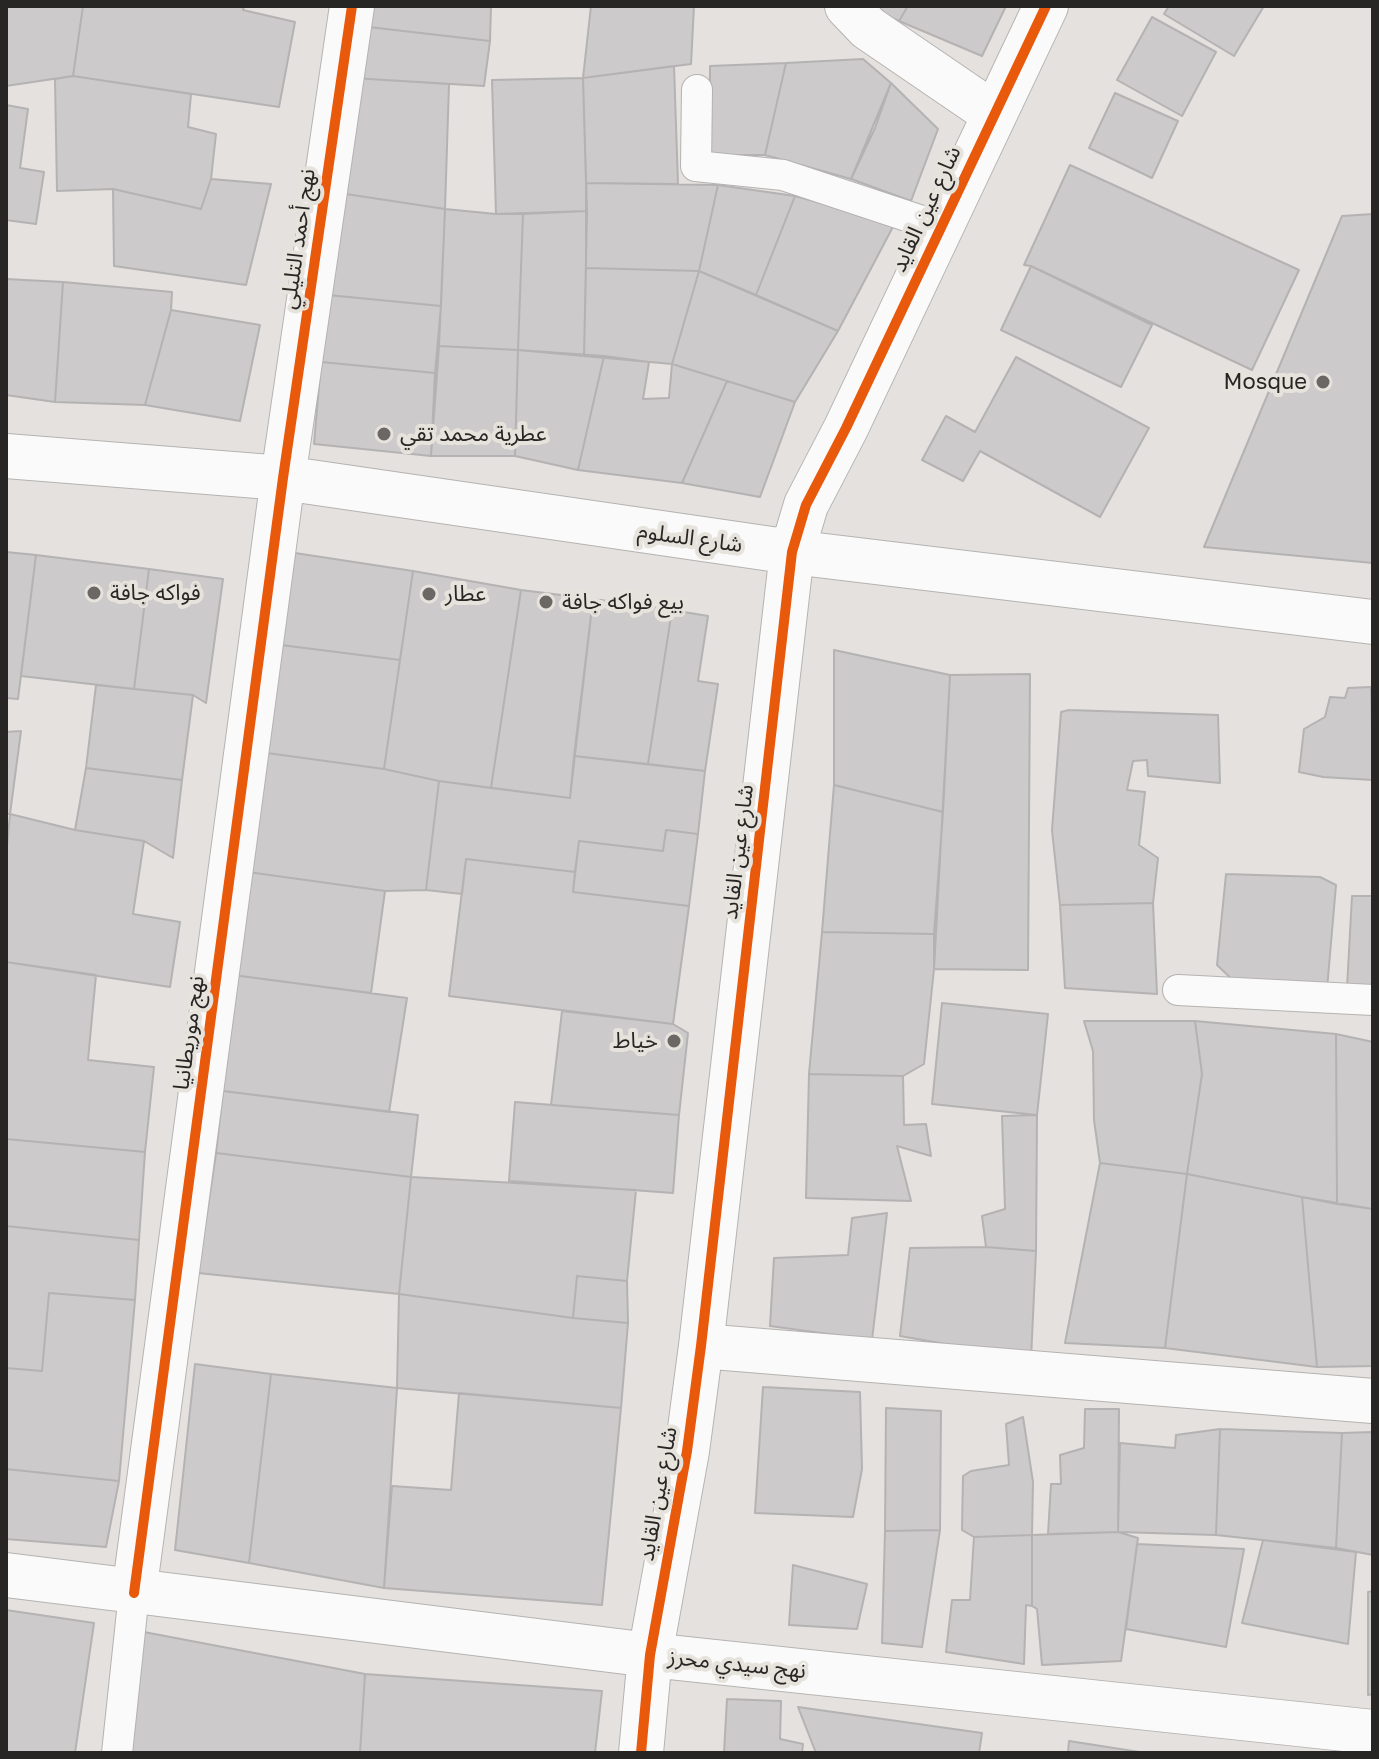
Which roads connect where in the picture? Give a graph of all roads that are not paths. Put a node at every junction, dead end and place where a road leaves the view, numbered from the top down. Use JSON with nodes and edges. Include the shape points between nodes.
{"nodes":[{"id":1,"x":352,"y":6,"type":"edge"},
{"id":2,"x":847,"y":6,"type":"edge"},
{"id":3,"x":1046,"y":6,"type":"edge"},
{"id":4,"x":697,"y":90,"type":"dead end"},
{"id":5,"x":994,"y":114,"type":"junction"},
{"id":6,"x":940,"y":227,"type":"junction"},
{"id":7,"x":6,"y":456,"type":"edge"},
{"id":8,"x":283,"y":478,"type":"junction"},
{"id":9,"x":792,"y":552,"type":"junction"},
{"id":10,"x":1373,"y":622,"type":"edge"},
{"id":11,"x":1178,"y":990,"type":"dead end"},
{"id":12,"x":1373,"y":1000,"type":"edge"},
{"id":13,"x":701,"y":1346,"type":"junction"},
{"id":14,"x":1373,"y":1401,"type":"edge"},
{"id":15,"x":6,"y":1575,"type":"edge"},
{"id":16,"x":134,"y":1593,"type":"junction"},
{"id":17,"x":650,"y":1655,"type":"junction"},
{"id":18,"x":1373,"y":1732,"type":"edge"},
{"id":19,"x":117,"y":1753,"type":"edge"},
{"id":20,"x":641,"y":1753,"type":"edge"}],
"edges":[{"from":1,"to":8,"type":"street","name":"نهج أحمد التليلي"},
{"from":2,"to":5,"type":"street","via":[[868,28]]},
{"from":3,"to":5,"type":"street","name":"شارع عين القايد"},
{"from":4,"to":6,"type":"lane","via":[[696,166],[783,175]]},
{"from":5,"to":6,"type":"street","name":"شارع عين القايد"},
{"from":6,"to":9,"type":"street","name":"شارع عين القايد","via":[[806,505]]},
{"from":7,"to":8,"type":"street","name":"شارع السلوم"},
{"from":8,"to":9,"type":"street","name":"شارع السلوم"},
{"from":8,"to":16,"type":"street","name":"نهج موريطانيا"},
{"from":9,"to":10,"type":"street","name":"شارع السلوم"},
{"from":9,"to":13,"type":"street","name":"شارع عين القايد"},
{"from":11,"to":12,"type":"lane"},
{"from":13,"to":14,"type":"street"},
{"from":13,"to":17,"type":"street","name":"شارع عين القايد"},
{"from":15,"to":16,"type":"street","name":"نهج سيدي محرز"},
{"from":16,"to":17,"type":"street","name":"نهج سيدي محرز"},
{"from":16,"to":19,"type":"lane","name":"نهج موريطانيا"},
{"from":17,"to":18,"type":"street","name":"نهج سيدي محرز"},
{"from":17,"to":20,"type":"street","name":"شارع عين القايد"}]}
